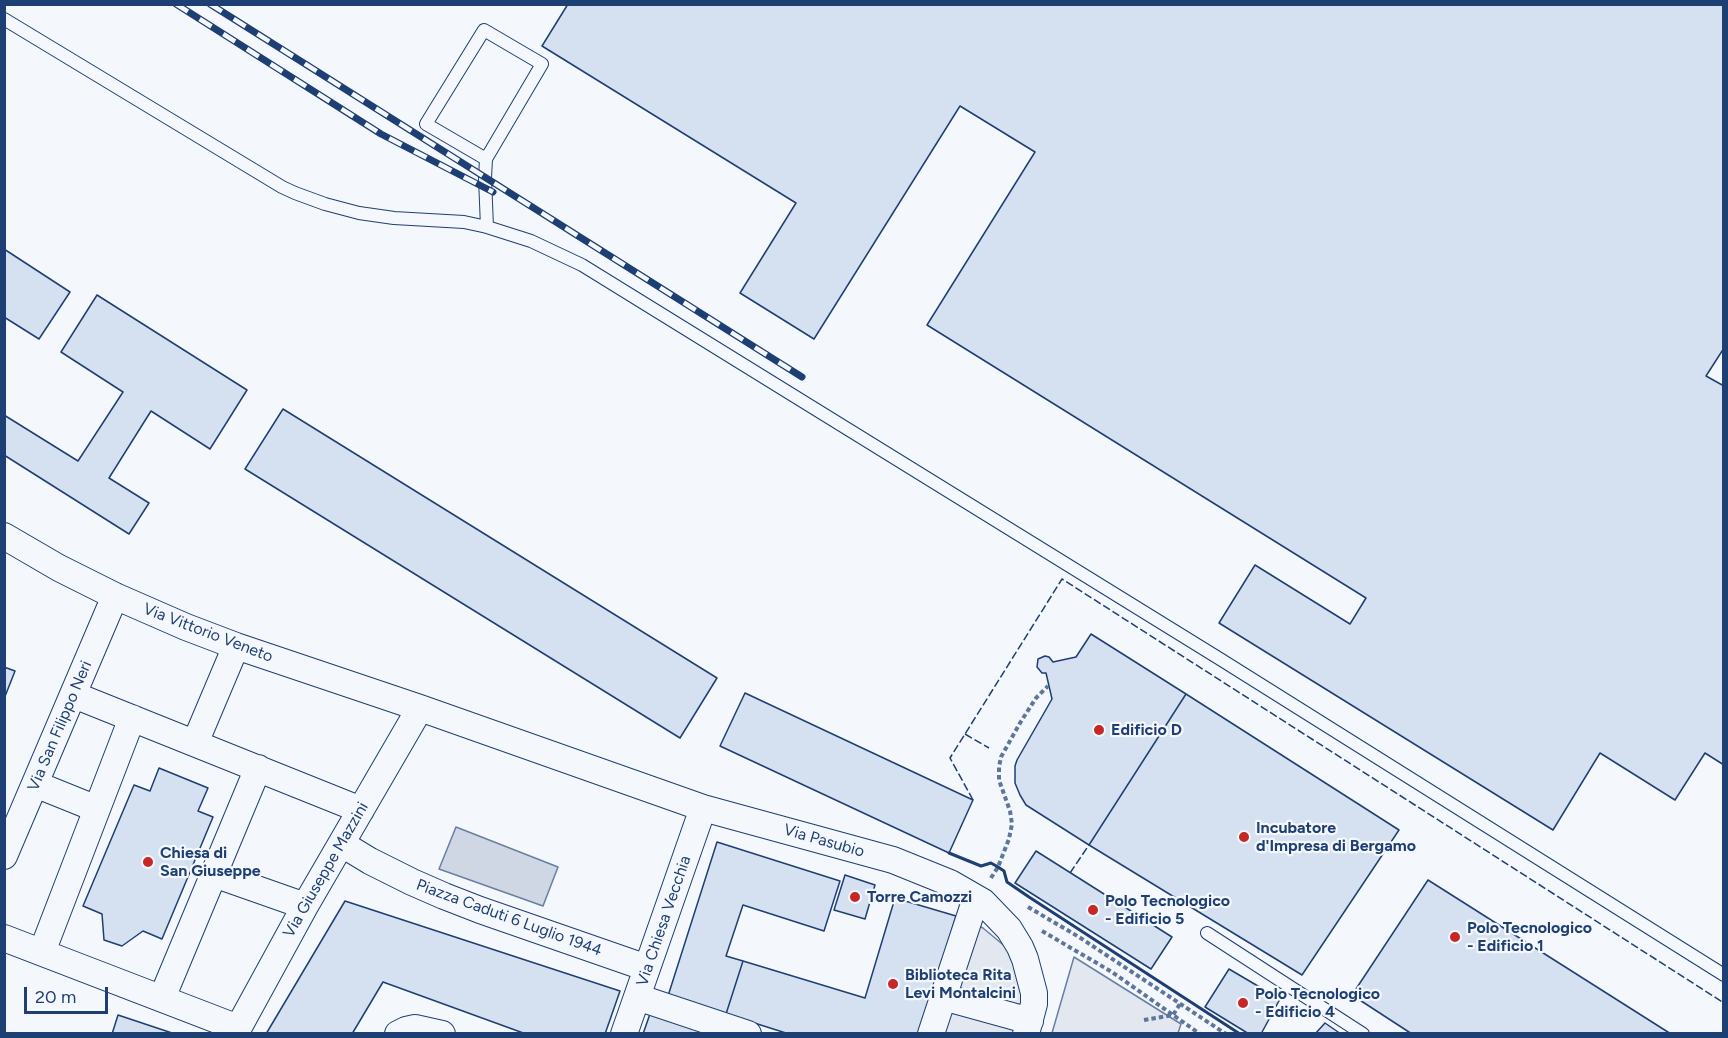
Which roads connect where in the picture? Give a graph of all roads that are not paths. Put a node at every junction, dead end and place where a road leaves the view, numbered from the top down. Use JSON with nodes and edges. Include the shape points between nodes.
{"nodes":[{"id":1,"x":4,"y":19,"type":"edge"},
{"id":2,"x":486,"y":159,"type":"junction"},
{"id":3,"x":487,"y":227,"type":"junction"},
{"id":4,"x":4,"y":536,"type":"edge"},
{"id":5,"x":115,"y":596,"type":"junction"},
{"id":6,"x":236,"y":645,"type":"junction"},
{"id":7,"x":74,"y":694,"type":"junction"},
{"id":8,"x":420,"y":708,"type":"junction"},
{"id":9,"x":132,"y":718,"type":"junction"},
{"id":10,"x":195,"y":743,"type":"junction"},
{"id":11,"x":258,"y":768,"type":"junction"},
{"id":12,"x":35,"y":784,"type":"junction"},
{"id":13,"x":703,"y":808,"type":"junction"},
{"id":14,"x":97,"y":809,"type":"junction"},
{"id":15,"x":361,"y":810,"type":"junction"},
{"id":16,"x":342,"y":844,"type":"junction"},
{"id":17,"x":4,"y":856,"type":"edge"},
{"id":18,"x":214,"y":874,"type":"junction"},
{"id":19,"x":980,"y":900,"type":"junction"},
{"id":20,"x":305,"y":906,"type":"junction"},
{"id":21,"x":1207,"y":933,"type":"dead end"},
{"id":22,"x":4,"y":938,"type":"edge"},
{"id":23,"x":42,"y":952,"type":"junction"},
{"id":24,"x":647,"y":968,"type":"junction"},
{"id":25,"x":1724,"y":975,"type":"edge"},
{"id":26,"x":637,"y":997,"type":"junction"},
{"id":27,"x":943,"y":997,"type":"junction"},
{"id":28,"x":162,"y":999,"type":"junction"},
{"id":29,"x":1028,"y":1027,"type":"edge"},
{"id":30,"x":237,"y":1030,"type":"edge"},
{"id":31,"x":398,"y":1034,"type":"edge"},
{"id":32,"x":441,"y":1034,"type":"edge"},
{"id":33,"x":624,"y":1034,"type":"edge"},
{"id":34,"x":748,"y":1034,"type":"edge"},
{"id":35,"x":931,"y":1034,"type":"edge"},
{"id":36,"x":1363,"y":1034,"type":"edge"}],
"edges":[{"from":1,"to":3,"type":"lane","via":[[282,187],[359,213]]},
{"from":2,"to":2,"type":"lane","via":[[542,64],[484,30],[426,124]]},
{"from":2,"to":3,"type":"lane"},
{"from":3,"to":25,"type":"lane","via":[[531,242],[600,275]]},
{"from":4,"to":5,"type":"street","name":"Via Vittorio Veneto"},
{"from":5,"to":6,"type":"street","name":"Via Vittorio Veneto"},
{"from":5,"to":7,"type":"street","name":"Via San Filippo Neri"},
{"from":6,"to":8,"type":"street","name":"Via Vittorio Veneto"},
{"from":6,"to":10,"type":"street"},
{"from":7,"to":9,"type":"street"},
{"from":7,"to":12,"type":"street","name":"Via San Filippo Neri"},
{"from":8,"to":13,"type":"street","name":"Via Pasubio"},
{"from":8,"to":15,"type":"street","name":"Via Giuseppe Mazzini"},
{"from":9,"to":10,"type":"street"},
{"from":9,"to":14,"type":"street"},
{"from":10,"to":11,"type":"street"},
{"from":11,"to":15,"type":"street"},
{"from":11,"to":18,"type":"street"},
{"from":12,"to":14,"type":"street"},
{"from":12,"to":17,"type":"street","name":"Via San Filippo Neri"},
{"from":13,"to":19,"type":"street","name":"Via Pasubio","via":[[893,860]]},
{"from":13,"to":24,"type":"street","name":"Via Chiesa Vecchia"},
{"from":14,"to":23,"type":"street"},
{"from":15,"to":16,"type":"street","name":"Via Giuseppe Mazzini"},
{"from":16,"to":20,"type":"street","name":"Via Giuseppe Mazzini"},
{"from":16,"to":24,"type":"street","name":"Piazza Caduti 6 Luglio 1944","via":[[457,901]]},
{"from":18,"to":20,"type":"street"},
{"from":18,"to":28,"type":"street"},
{"from":19,"to":27,"type":"street"},
{"from":19,"to":29,"type":"street","name":"Via Pasubio","via":[[1009,929],[1023,953],[1034,993]]},
{"from":20,"to":30,"type":"street","name":"Via Giuseppe Mazzini"},
{"from":21,"to":36,"type":"lane"},
{"from":22,"to":23,"type":"street"},
{"from":23,"to":28,"type":"street"},
{"from":24,"to":26,"type":"street","name":"Via Chiesa Vecchia"},
{"from":26,"to":33,"type":"street","name":"Via Chiesa Vecchia"},
{"from":26,"to":34,"type":"street"},
{"from":27,"to":29,"type":"street"},
{"from":27,"to":35,"type":"street"},
{"from":28,"to":30,"type":"street"},
{"from":31,"to":32,"type":"street","via":[[415,1028]]}]}
